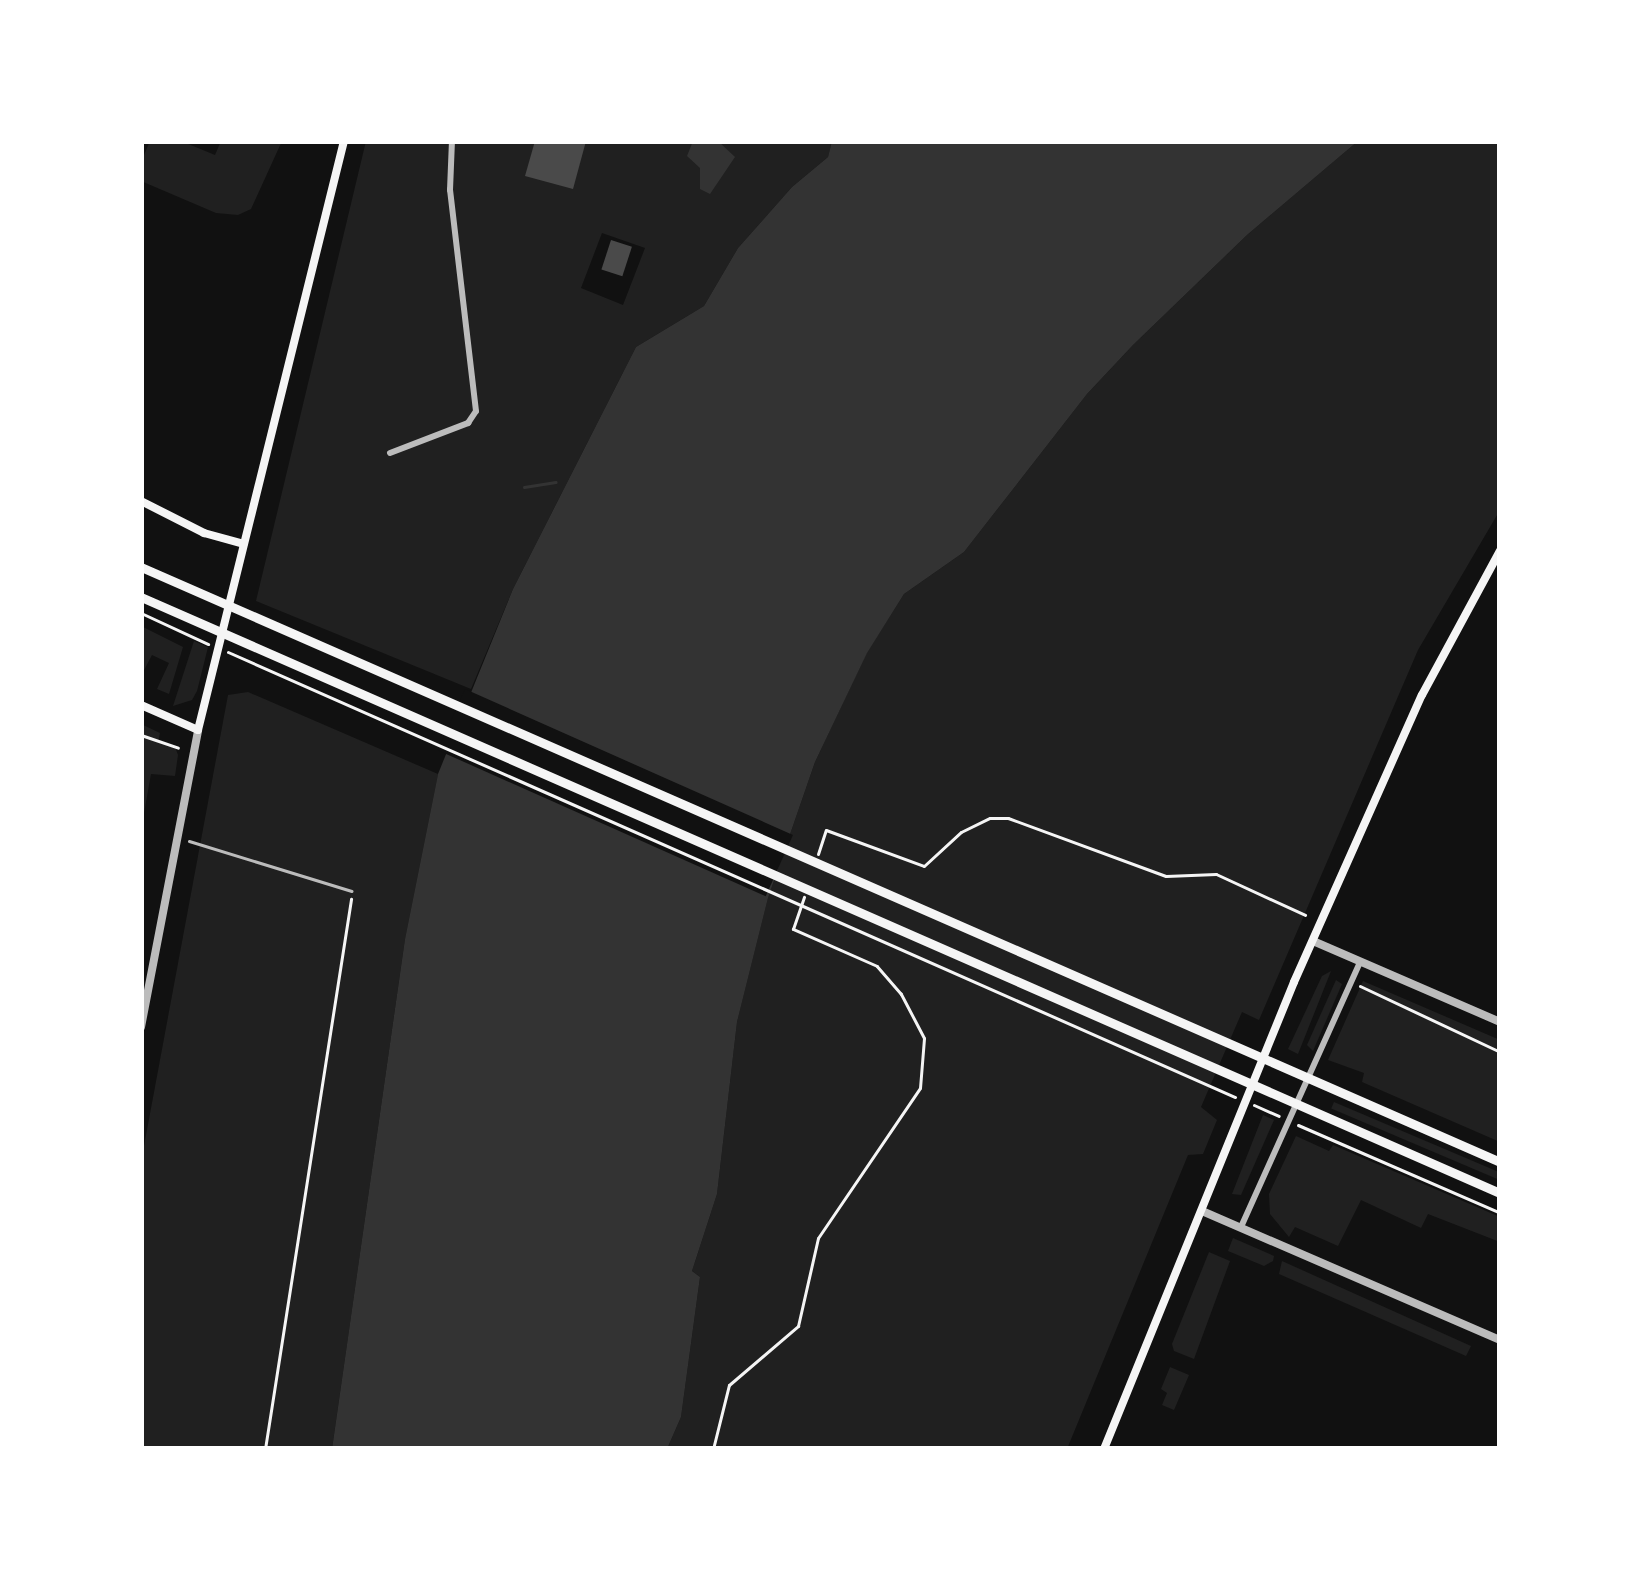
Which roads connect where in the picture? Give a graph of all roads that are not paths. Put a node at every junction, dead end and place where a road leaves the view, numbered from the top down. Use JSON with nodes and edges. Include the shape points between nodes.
{"nodes":[{"id":1,"x":344,"y":141,"type":"edge"},
{"id":2,"x":452,"y":141,"type":"edge"},
{"id":3,"x":390,"y":453,"type":"dead end"},
{"id":4,"x":141,"y":501,"type":"edge"},
{"id":5,"x":244,"y":544,"type":"junction"},
{"id":6,"x":1500,"y":551,"type":"edge"},
{"id":7,"x":142,"y":568,"type":"edge"},
{"id":8,"x":141,"y":597,"type":"edge"},
{"id":9,"x":141,"y":705,"type":"edge"},
{"id":10,"x":198,"y":730,"type":"junction"},
{"id":11,"x":189,"y":841,"type":"dead end"},
{"id":12,"x":352,"y":891,"type":"road end"},
{"id":13,"x":1313,"y":941,"type":"junction"},
{"id":14,"x":1361,"y":961,"type":"junction"},
{"id":15,"x":1500,"y":1022,"type":"edge"},
{"id":16,"x":141,"y":1027,"type":"edge"},
{"id":17,"x":1500,"y":1162,"type":"edge"},
{"id":18,"x":1500,"y":1192,"type":"edge"},
{"id":19,"x":1202,"y":1211,"type":"junction"},
{"id":20,"x":1241,"y":1227,"type":"junction"},
{"id":21,"x":1500,"y":1340,"type":"edge"},
{"id":22,"x":1104,"y":1449,"type":"edge"}],
"edges":[{"from":1,"to":5,"type":"main road"},
{"from":2,"to":3,"type":"street","via":[[450,190],[476,411],[468,423]]},
{"from":4,"to":5,"type":"main road"},
{"from":5,"to":10,"type":"main road"},
{"from":6,"to":13,"type":"main road","via":[[1422,695]]},
{"from":7,"to":17,"type":"main road"},
{"from":8,"to":18,"type":"main road"},
{"from":9,"to":10,"type":"main road"},
{"from":10,"to":16,"type":"street"},
{"from":11,"to":12,"type":"lane"},
{"from":13,"to":14,"type":"street"},
{"from":13,"to":19,"type":"main road"},
{"from":14,"to":15,"type":"street"},
{"from":14,"to":20,"type":"street"},
{"from":19,"to":20,"type":"street"},
{"from":19,"to":22,"type":"main road"},
{"from":20,"to":21,"type":"street"}]}
